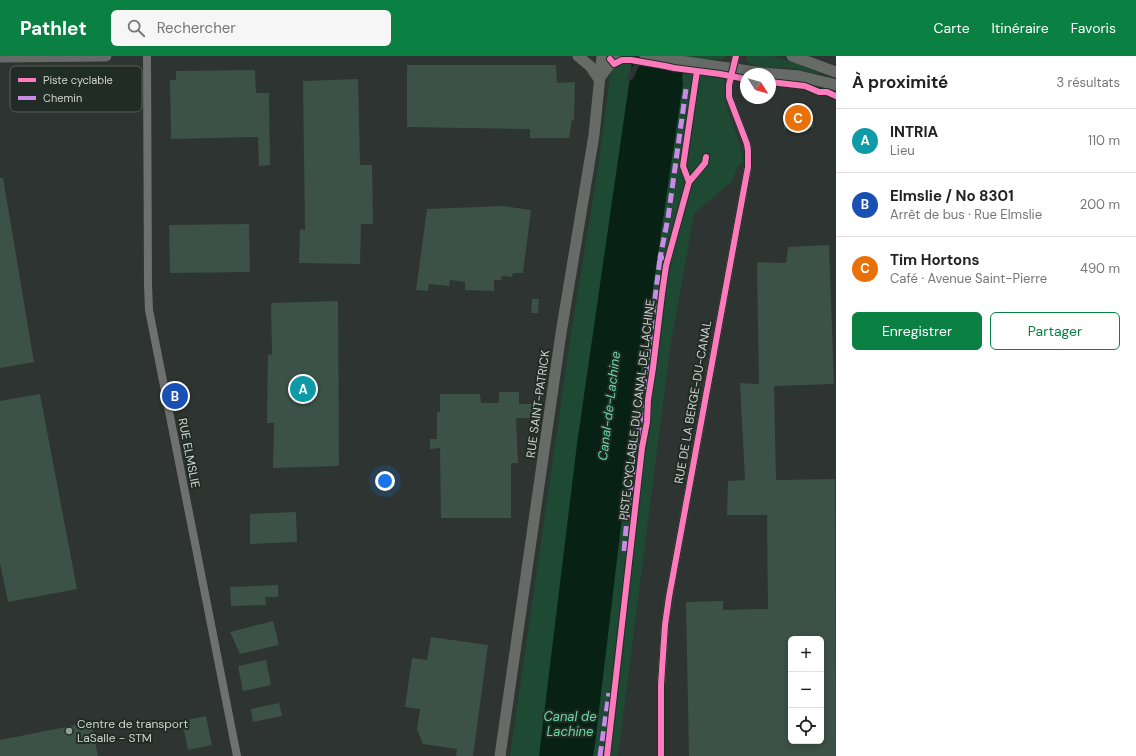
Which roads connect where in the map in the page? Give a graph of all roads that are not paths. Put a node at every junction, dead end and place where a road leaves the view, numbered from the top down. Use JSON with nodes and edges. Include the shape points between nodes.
{"nodes":[{"id":1,"x":106,"y":56,"type":"edge"},
{"id":2,"x":147,"y":56,"type":"edge"},
{"id":3,"x":578,"y":56,"type":"edge"},
{"id":4,"x":602,"y":56,"type":"edge"},
{"id":5,"x":616,"y":56,"type":"edge"},
{"id":6,"x":645,"y":56,"type":"edge"},
{"id":7,"x":736,"y":56,"type":"edge"},
{"id":8,"x":792,"y":56,"type":"edge"},
{"id":9,"x":0,"y":57,"type":"edge"},
{"id":10,"x":733,"y":68,"type":"junction"},
{"id":11,"x":836,"y":72,"type":"edge"},
{"id":12,"x":599,"y":78,"type":"junction"},
{"id":13,"x":836,"y":85,"type":"edge"},
{"id":14,"x":237,"y":756,"type":"edge"},
{"id":15,"x":500,"y":756,"type":"edge"},
{"id":16,"x":661,"y":756,"type":"edge"}],
"edges":[{"from":1,"to":9,"type":"main road"},
{"from":2,"to":14,"type":"street","name":"RUE ELMSLIE","via":[[150,310]]},
{"from":3,"to":12,"type":"main road"},
{"from":4,"to":12,"type":"main road","name":"RUE SAINT-PATRICK"},
{"from":5,"to":12,"type":"main road"},
{"from":6,"to":10,"type":"main road"},
{"from":7,"to":10,"type":"street","name":"RUE DE LA BERGE-DU-CANAL"},
{"from":8,"to":11,"type":"main road"},
{"from":10,"to":13,"type":"main road","via":[[799,76]]},
{"from":10,"to":16,"type":"street","name":"RUE DE LA BERGE-DU-CANAL","via":[[729,97],[747,144],[748,167],[671,582],[661,674]]},
{"from":12,"to":15,"type":"main road","name":"RUE SAINT-PATRICK","via":[[592,144],[561,332]]}]}
